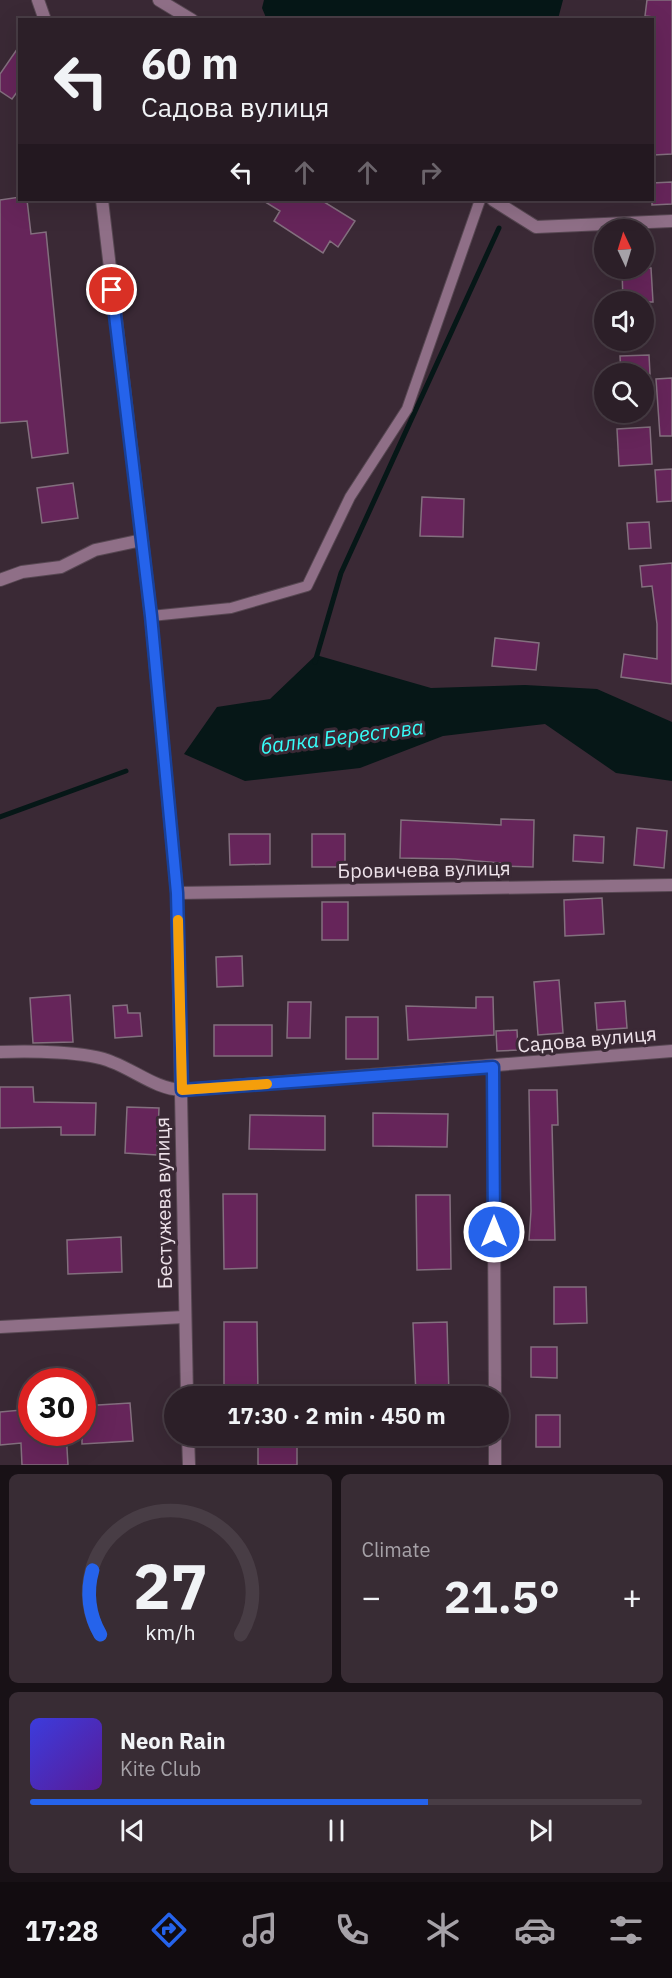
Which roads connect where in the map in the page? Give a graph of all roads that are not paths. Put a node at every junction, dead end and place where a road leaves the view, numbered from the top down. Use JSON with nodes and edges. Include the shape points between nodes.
{"nodes":[{"id":1,"x":38,"y":0,"type":"edge"},
{"id":2,"x":159,"y":0,"type":"edge"},
{"id":3,"x":44,"y":18,"type":"edge"},
{"id":4,"x":189,"y":18,"type":"edge"},
{"id":5,"x":102,"y":201,"type":"edge"},
{"id":6,"x":480,"y":201,"type":"edge"},
{"id":7,"x":495,"y":201,"type":"edge"},
{"id":8,"x":672,"y":221,"type":"edge"},
{"id":9,"x":142,"y":540,"type":"junction"},
{"id":10,"x":0,"y":580,"type":"edge"},
{"id":11,"x":151,"y":616,"type":"junction"},
{"id":12,"x":672,"y":885,"type":"edge"},
{"id":13,"x":177,"y":893,"type":"junction"},
{"id":14,"x":672,"y":1051,"type":"edge"},
{"id":15,"x":0,"y":1052,"type":"edge"},
{"id":16,"x":493,"y":1067,"type":"junction"},
{"id":17,"x":182,"y":1090,"type":"junction"},
{"id":18,"x":184,"y":1317,"type":"junction"},
{"id":19,"x":0,"y":1327,"type":"edge"},
{"id":20,"x":187,"y":1386,"type":"edge"},
{"id":21,"x":495,"y":1386,"type":"edge"},
{"id":22,"x":188,"y":1446,"type":"edge"},
{"id":23,"x":495,"y":1446,"type":"edge"},
{"id":24,"x":189,"y":1465,"type":"edge"},
{"id":25,"x":495,"y":1465,"type":"edge"}],
"edges":[{"from":1,"to":3,"type":"street"},
{"from":2,"to":4,"type":"street"},
{"from":5,"to":9,"type":"street","name":"Бестужева вулиця"},
{"from":6,"to":11,"type":"lane","via":[[407,409],[350,497],[307,586],[231,608]]},
{"from":7,"to":8,"type":"street","via":[[536,227]]},
{"from":9,"to":10,"type":"street","via":[[94,550],[61,567]]},
{"from":9,"to":11,"type":"street","name":"Бестужева вулиця"},
{"from":11,"to":13,"type":"street","name":"Бестужева вулиця"},
{"from":12,"to":13,"type":"street","name":"Бровичева вулиця"},
{"from":13,"to":17,"type":"street","name":"Бестужева вулиця"},
{"from":14,"to":16,"type":"street","name":"Садова вулиця"},
{"from":15,"to":17,"type":"street","via":[[38,1051],[110,1060],[168,1089]]},
{"from":16,"to":17,"type":"street","name":"Садова вулиця"},
{"from":16,"to":21,"type":"street"},
{"from":17,"to":18,"type":"street","name":"Бестужева вулиця"},
{"from":18,"to":19,"type":"street"},
{"from":18,"to":20,"type":"street","name":"Бестужева вулиця"},
{"from":22,"to":24,"type":"street"},
{"from":23,"to":25,"type":"street"}]}
